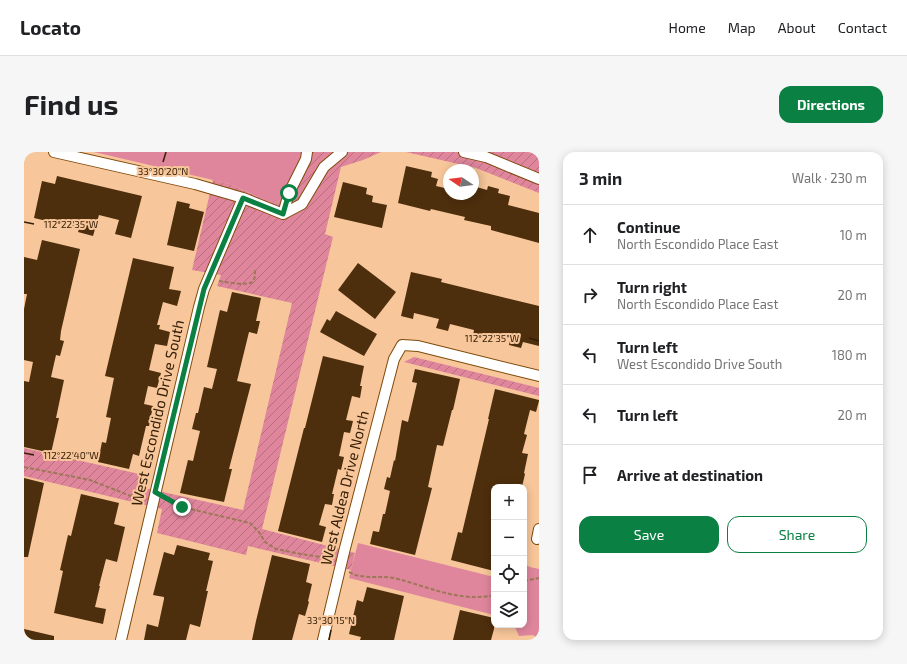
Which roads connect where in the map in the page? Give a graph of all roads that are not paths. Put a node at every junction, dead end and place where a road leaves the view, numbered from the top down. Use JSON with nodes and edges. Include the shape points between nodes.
{"nodes":[{"id":1,"x":54,"y":152,"type":"edge"},
{"id":2,"x":307,"y":152,"type":"edge"},
{"id":3,"x":342,"y":152,"type":"edge"},
{"id":4,"x":464,"y":152,"type":"edge"},
{"id":5,"x":539,"y":179,"type":"edge"},
{"id":6,"x":243,"y":198,"type":"junction"},
{"id":7,"x":283,"y":214,"type":"junction"},
{"id":8,"x":539,"y":376,"type":"edge"},
{"id":9,"x":539,"y":529,"type":"edge"},
{"id":10,"x":537,"y":539,"type":"dead end"},
{"id":11,"x":121,"y":640,"type":"edge"},
{"id":12,"x":323,"y":640,"type":"edge"}],
"edges":[{"from":1,"to":6,"type":"street","via":[[195,184]]},
{"from":2,"to":7,"type":"street"},
{"from":3,"to":7,"type":"street","via":[[324,167],[302,204]]},
{"from":4,"to":5,"type":"street","via":[[486,157]]},
{"from":6,"to":7,"type":"street"},
{"from":6,"to":11,"type":"street","name":"West Escondido Drive South","via":[[208,278],[199,307]]},
{"from":8,"to":12,"type":"street","name":"West Aldea Drive North","via":[[418,346],[402,345],[394,360]]},
{"from":9,"to":10,"type":"street"}]}
